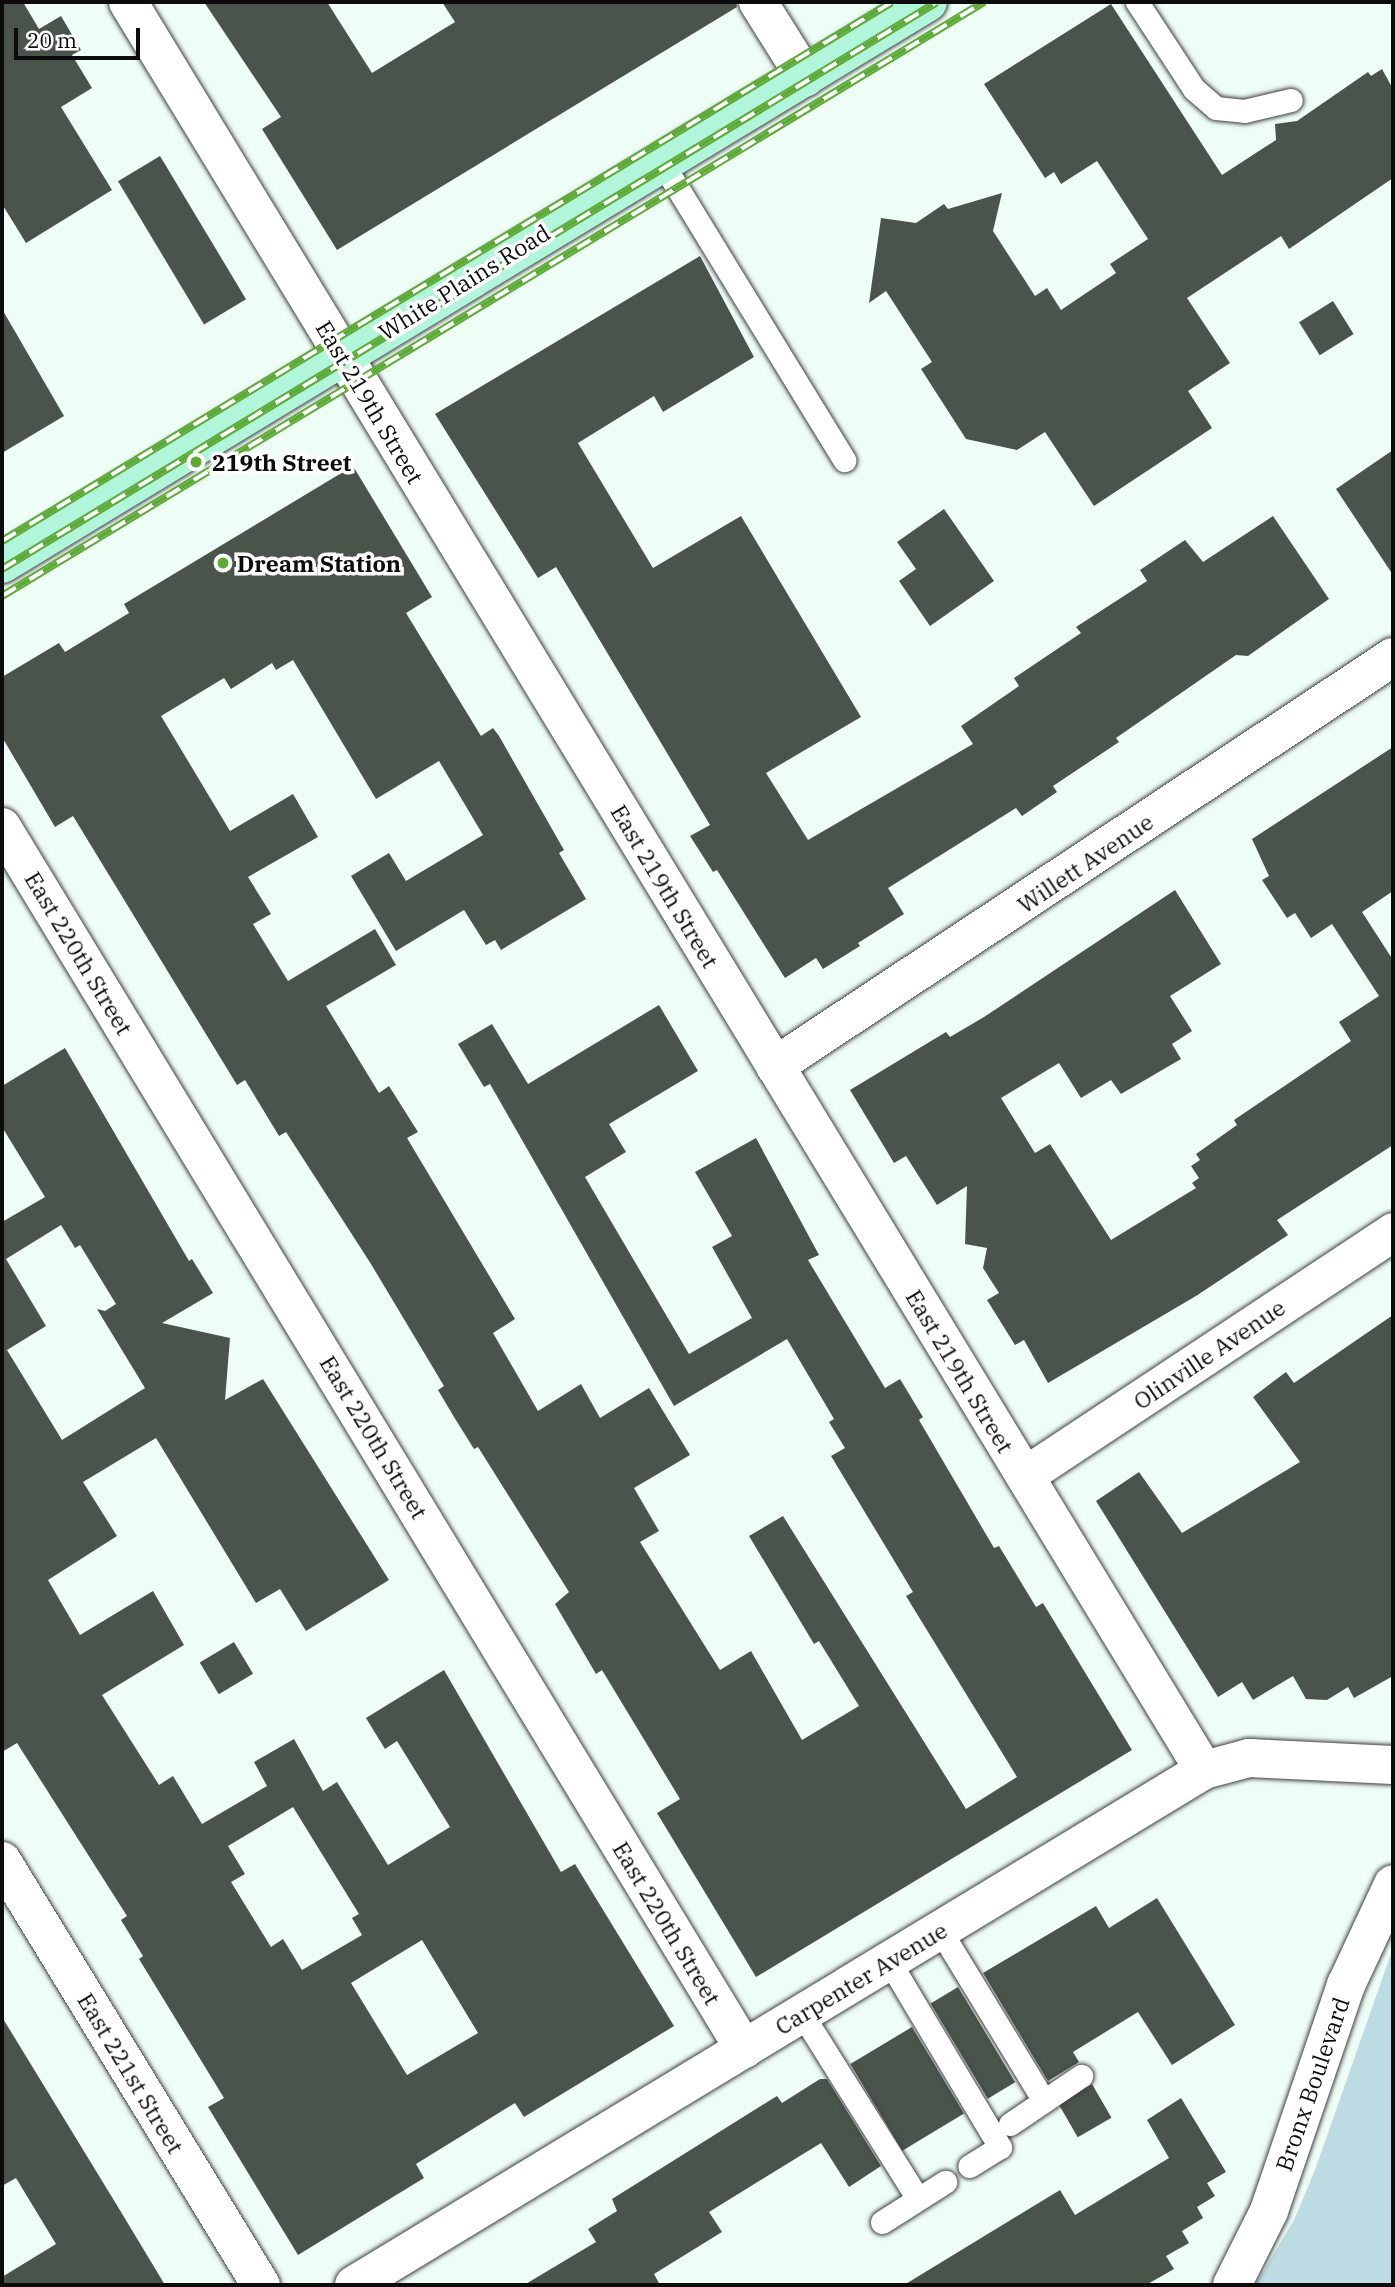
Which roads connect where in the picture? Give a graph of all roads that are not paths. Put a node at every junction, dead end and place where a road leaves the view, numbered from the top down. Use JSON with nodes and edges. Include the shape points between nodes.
{"nodes":[{"id":1,"x":128,"y":2,"type":"edge"},
{"id":2,"x":758,"y":2,"type":"edge"},
{"id":3,"x":928,"y":2,"type":"edge"},
{"id":4,"x":1137,"y":2,"type":"edge"},
{"id":5,"x":805,"y":77,"type":"junction"},
{"id":6,"x":1291,"y":100,"type":"dead end"},
{"id":7,"x":661,"y":160,"type":"junction"},
{"id":8,"x":343,"y":357,"type":"junction"},
{"id":9,"x":844,"y":460,"type":"dead end"},
{"id":10,"x":2,"y":564,"type":"edge"},
{"id":11,"x":1393,"y":657,"type":"edge"},
{"id":12,"x":2,"y":827,"type":"edge"},
{"id":13,"x":775,"y":1066,"type":"junction"},
{"id":14,"x":1393,"y":1232,"type":"edge"},
{"id":15,"x":1025,"y":1476,"type":"junction"},
{"id":16,"x":1393,"y":1765,"type":"edge"},
{"id":17,"x":1204,"y":1770,"type":"junction"},
{"id":18,"x":2,"y":1861,"type":"edge"},
{"id":19,"x":1393,"y":1884,"type":"edge"},
{"id":20,"x":940,"y":1930,"type":"junction"},
{"id":21,"x":889,"y":1961,"type":"junction"},
{"id":22,"x":802,"y":2014,"type":"junction"},
{"id":23,"x":744,"y":2049,"type":"junction"},
{"id":24,"x":1081,"y":2077,"type":"dead end"},
{"id":25,"x":1044,"y":2101,"type":"junction"},
{"id":26,"x":1010,"y":2124,"type":"dead end"},
{"id":27,"x":970,"y":2166,"type":"dead end"},
{"id":28,"x":945,"y":2182,"type":"dead end"},
{"id":29,"x":918,"y":2199,"type":"junction"},
{"id":30,"x":882,"y":2222,"type":"dead end"},
{"id":31,"x":261,"y":2285,"type":"edge"},
{"id":32,"x":354,"y":2285,"type":"edge"},
{"id":33,"x":1232,"y":2285,"type":"edge"}],
"edges":[{"from":1,"to":8,"type":"street","name":"East 219th Street"},
{"from":2,"to":5,"type":"street"},
{"from":3,"to":5,"type":"main road","name":"White Plains Road"},
{"from":4,"to":6,"type":"lane","via":[[1194,89],[1216,108],[1244,111]]},
{"from":5,"to":7,"type":"main road","name":"White Plains Road"},
{"from":7,"to":8,"type":"main road","name":"White Plains Road"},
{"from":7,"to":9,"type":"lane"},
{"from":8,"to":10,"type":"main road","name":"White Plains Road"},
{"from":8,"to":13,"type":"street","name":"East 219th Street"},
{"from":11,"to":13,"type":"street","name":"Willett Avenue"},
{"from":12,"to":23,"type":"street","name":"East 220th Street"},
{"from":13,"to":15,"type":"street","name":"East 219th Street"},
{"from":14,"to":15,"type":"street","name":"Olinville Avenue"},
{"from":15,"to":17,"type":"street","name":"East 219th Street"},
{"from":16,"to":17,"type":"street","name":"Carpenter Avenue","via":[[1249,1758]]},
{"from":17,"to":20,"type":"street","name":"Carpenter Avenue"},
{"from":18,"to":31,"type":"street","name":"East 221st Street"},
{"from":19,"to":33,"type":"street","name":"Bronx Boulevard","via":[[1356,1961],[1269,2211]]},
{"from":20,"to":21,"type":"street","name":"Carpenter Avenue"},
{"from":20,"to":25,"type":"lane"},
{"from":21,"to":22,"type":"street","name":"Carpenter Avenue"},
{"from":21,"to":27,"type":"lane","via":[[1000,2147]]},
{"from":22,"to":23,"type":"street","name":"Carpenter Avenue"},
{"from":22,"to":29,"type":"lane"},
{"from":23,"to":32,"type":"street","name":"Carpenter Avenue"},
{"from":24,"to":25,"type":"lane"},
{"from":25,"to":26,"type":"lane"},
{"from":28,"to":29,"type":"lane"},
{"from":29,"to":30,"type":"lane"}]}
